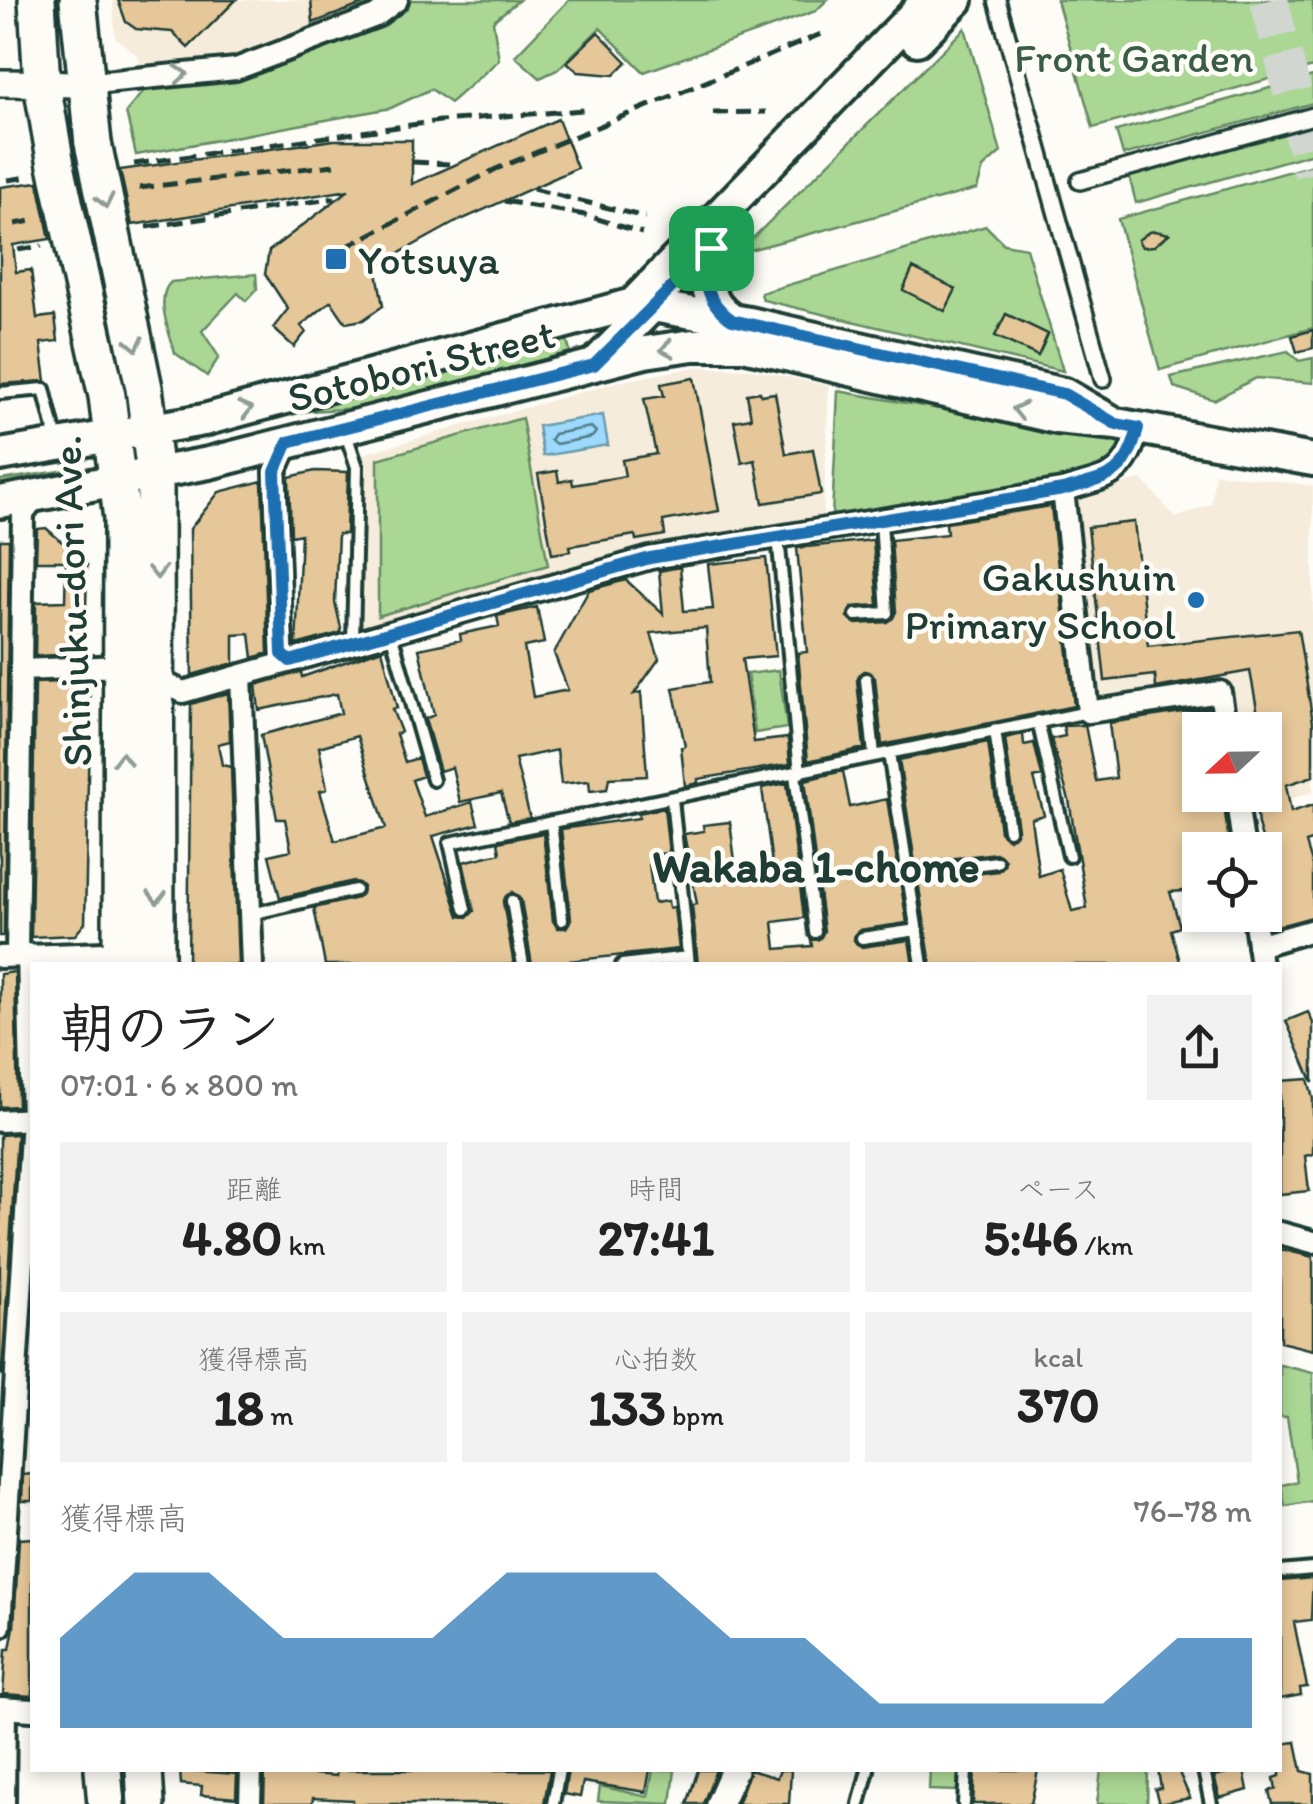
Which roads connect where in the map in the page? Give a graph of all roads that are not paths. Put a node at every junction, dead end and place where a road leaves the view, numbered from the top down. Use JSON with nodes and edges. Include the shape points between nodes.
{"nodes":[{"id":1,"x":37,"y":0,"type":"edge"},
{"id":2,"x":78,"y":0,"type":"edge"},
{"id":3,"x":397,"y":0,"type":"edge"},
{"id":4,"x":928,"y":0,"type":"edge"},
{"id":5,"x":957,"y":0,"type":"edge"},
{"id":6,"x":997,"y":0,"type":"edge"},
{"id":7,"x":0,"y":83,"type":"edge"},
{"id":8,"x":42,"y":84,"type":"junction"},
{"id":9,"x":84,"y":84,"type":"junction"},
{"id":10,"x":1313,"y":116,"type":"edge"},
{"id":11,"x":1080,"y":181,"type":"dead end"},
{"id":12,"x":711,"y":248,"type":"junction"},
{"id":13,"x":665,"y":292,"type":"junction"},
{"id":14,"x":737,"y":332,"type":"junction"},
{"id":15,"x":594,"y":365,"type":"junction"},
{"id":16,"x":1103,"y":379,"type":"dead end"},
{"id":17,"x":0,"y":393,"type":"edge"},
{"id":18,"x":1127,"y":426,"type":"junction"},
{"id":19,"x":151,"y":430,"type":"junction"},
{"id":20,"x":345,"y":430,"type":"junction"},
{"id":21,"x":113,"y":436,"type":"junction"},
{"id":22,"x":77,"y":442,"type":"junction"},
{"id":23,"x":288,"y":442,"type":"junction"},
{"id":24,"x":0,"y":455,"type":"edge"},
{"id":25,"x":1313,"y":460,"type":"edge"},
{"id":26,"x":156,"y":474,"type":"junction"},
{"id":27,"x":118,"y":482,"type":"junction"},
{"id":28,"x":1063,"y":490,"type":"junction"},
{"id":29,"x":36,"y":496,"type":"junction"},
{"id":30,"x":0,"y":502,"type":"edge"},
{"id":31,"x":881,"y":520,"type":"junction"},
{"id":32,"x":778,"y":536,"type":"junction"},
{"id":33,"x":856,"y":615,"type":"dead end"},
{"id":34,"x":391,"y":633,"type":"junction"},
{"id":35,"x":353,"y":643,"type":"junction"},
{"id":36,"x":290,"y":661,"type":"junction"},
{"id":37,"x":122,"y":666,"type":"junction"},
{"id":38,"x":22,"y":670,"type":"junction"},
{"id":39,"x":242,"y":675,"type":"junction"},
{"id":40,"x":866,"y":679,"type":"dead end"},
{"id":41,"x":158,"y":680,"type":"junction"},
{"id":42,"x":1088,"y":712,"type":"junction"},
{"id":43,"x":1223,"y":712,"type":"edge"},
{"id":44,"x":1038,"y":721,"type":"junction"},
{"id":45,"x":995,"y":730,"type":"junction"},
{"id":46,"x":888,"y":753,"type":"junction"},
{"id":47,"x":874,"y":756,"type":"junction"},
{"id":48,"x":797,"y":774,"type":"junction"},
{"id":49,"x":434,"y":780,"type":"dead end"},
{"id":50,"x":672,"y":800,"type":"junction"},
{"id":51,"x":551,"y":822,"type":"junction"},
{"id":52,"x":1009,"y":830,"type":"dead end"},
{"id":53,"x":1069,"y":856,"type":"dead end"},
{"id":54,"x":997,"y":862,"type":"dead end"},
{"id":55,"x":908,"y":873,"type":"junction"},
{"id":56,"x":355,"y":890,"type":"dead end"},
{"id":57,"x":512,"y":901,"type":"dead end"},
{"id":58,"x":465,"y":909,"type":"dead end"},
{"id":59,"x":251,"y":914,"type":"junction"},
{"id":60,"x":562,"y":920,"type":"dead end"},
{"id":61,"x":917,"y":930,"type":"junction"},
{"id":62,"x":1313,"y":930,"type":"edge"},
{"id":63,"x":815,"y":932,"type":"dead end"},
{"id":64,"x":862,"y":938,"type":"dead end"},
{"id":65,"x":1260,"y":955,"type":"edge"},
{"id":66,"x":15,"y":956,"type":"edge"},
{"id":67,"x":121,"y":958,"type":"edge"},
{"id":68,"x":156,"y":958,"type":"edge"},
{"id":69,"x":688,"y":961,"type":"edge"},
{"id":70,"x":252,"y":962,"type":"edge"},
{"id":71,"x":522,"y":962,"type":"edge"},
{"id":72,"x":922,"y":962,"type":"edge"},
{"id":73,"x":30,"y":1100,"type":"edge"},
{"id":74,"x":30,"y":1119,"type":"edge"},
{"id":75,"x":0,"y":1122,"type":"edge"},
{"id":76,"x":30,"y":1152,"type":"edge"},
{"id":77,"x":1282,"y":1234,"type":"edge"},
{"id":78,"x":1313,"y":1242,"type":"edge"},
{"id":79,"x":16,"y":1379,"type":"edge"},
{"id":80,"x":1313,"y":1569,"type":"edge"},
{"id":81,"x":1282,"y":1572,"type":"edge"},
{"id":82,"x":0,"y":1626,"type":"edge"},
{"id":83,"x":2,"y":1708,"type":"edge"},
{"id":84,"x":30,"y":1710,"type":"edge"},
{"id":85,"x":103,"y":1772,"type":"edge"},
{"id":86,"x":144,"y":1772,"type":"edge"},
{"id":87,"x":251,"y":1772,"type":"edge"},
{"id":88,"x":559,"y":1772,"type":"edge"},
{"id":89,"x":733,"y":1772,"type":"edge"},
{"id":90,"x":867,"y":1772,"type":"edge"},
{"id":91,"x":966,"y":1772,"type":"edge"},
{"id":92,"x":1204,"y":1772,"type":"edge"},
{"id":93,"x":4,"y":1804,"type":"edge"},
{"id":94,"x":106,"y":1804,"type":"edge"},
{"id":95,"x":146,"y":1804,"type":"edge"},
{"id":96,"x":250,"y":1804,"type":"edge"},
{"id":97,"x":553,"y":1804,"type":"edge"},
{"id":98,"x":719,"y":1804,"type":"edge"},
{"id":99,"x":859,"y":1804,"type":"edge"},
{"id":100,"x":964,"y":1804,"type":"edge"},
{"id":101,"x":1211,"y":1804,"type":"edge"}],
"edges":[{"from":1,"to":8,"type":"highway","name":"Shinjuku-dori Ave."},
{"from":2,"to":9,"type":"highway","name":"Shinjuku-dori Ave."},
{"from":9,"to":3,"type":"street","one_way":true,"via":[[236,69],[376,16]]},
{"from":4,"to":13,"type":"main road","name":"Sotobori Street"},
{"from":5,"to":12,"type":"main road","name":"Sotobori Street"},
{"from":6,"to":16,"type":"street"},
{"from":7,"to":8,"type":"street"},
{"from":8,"to":9,"type":"street"},
{"from":8,"to":21,"type":"highway","name":"Shinjuku-dori Ave.","bridge":true},
{"from":9,"to":19,"type":"highway","name":"Shinjuku-dori Ave.","one_way":true,"bridge":true},
{"from":10,"to":11,"type":"street"},
{"from":12,"to":13,"type":"main road","name":"Sotobori Street"},
{"from":12,"to":14,"type":"main road","via":[[704,272],[716,309]]},
{"from":13,"to":14,"type":"main road"},
{"from":13,"to":15,"type":"main road","name":"Sotobori Street"},
{"from":19,"to":13,"type":"main road","name":"Sotobori Street","one_way":true},
{"from":14,"to":15,"type":"main road","one_way":true},
{"from":14,"to":18,"type":"main road","via":[[1064,394]]},
{"from":15,"to":20,"type":"main road","name":"Sotobori Street"},
{"from":17,"to":22,"type":"lane","via":[[44,389],[55,432]]},
{"from":18,"to":25,"type":"main road"},
{"from":18,"to":28,"type":"street","via":[[1124,466]]},
{"from":19,"to":21,"type":"main road","name":"Sotobori Street"},
{"from":19,"to":26,"type":"highway","name":"Shinjuku-dori Ave."},
{"from":20,"to":23,"type":"main road","name":"Sotobori Street"},
{"from":20,"to":35,"type":"lane","via":[[358,467]]},
{"from":21,"to":22,"type":"main road","name":"Sotobori Street"},
{"from":21,"to":27,"type":"highway","name":"Shinjuku-dori Ave."},
{"from":22,"to":24,"type":"main road","name":"Sotobori Street"},
{"from":23,"to":26,"type":"main road","name":"Sotobori Street"},
{"from":23,"to":36,"type":"street","via":[[275,472],[282,654]]},
{"from":26,"to":27,"type":"main road","name":"Sotobori Street"},
{"from":26,"to":41,"type":"highway","name":"Shinjuku-dori Ave.","one_way":true},
{"from":27,"to":29,"type":"main road","name":"Sotobori Street"},
{"from":27,"to":37,"type":"highway","name":"Shinjuku-dori Ave."},
{"from":28,"to":31,"type":"street"},
{"from":28,"to":42,"type":"street"},
{"from":29,"to":30,"type":"main road","name":"Sotobori Street"},
{"from":29,"to":38,"type":"street","via":[[22,514]]},
{"from":31,"to":32,"type":"street"},
{"from":31,"to":33,"type":"lane","via":[[888,613]]},
{"from":32,"to":34,"type":"street","via":[[632,562]]},
{"from":32,"to":48,"type":"lane"},
{"from":34,"to":35,"type":"street"},
{"from":34,"to":49,"type":"lane"},
{"from":35,"to":36,"type":"street"},
{"from":36,"to":39,"type":"street"},
{"from":37,"to":38,"type":"street"},
{"from":67,"to":37,"type":"highway","name":"Shinjuku-dori Ave.","one_way":true},
{"from":38,"to":66,"type":"street"},
{"from":39,"to":41,"type":"street","via":[[184,692]]},
{"from":39,"to":59,"type":"street"},
{"from":40,"to":47,"type":"lane"},
{"from":41,"to":68,"type":"highway","name":"Shinjuku-dori Ave.","one_way":true},
{"from":42,"to":43,"type":"street","via":[[1220,692]]},
{"from":42,"to":44,"type":"lane"},
{"from":44,"to":45,"type":"lane"},
{"from":44,"to":53,"type":"lane"},
{"from":45,"to":46,"type":"lane"},
{"from":45,"to":52,"type":"lane"},
{"from":46,"to":47,"type":"lane"},
{"from":46,"to":55,"type":"lane"},
{"from":47,"to":48,"type":"lane"},
{"from":48,"to":50,"type":"lane"},
{"from":48,"to":63,"type":"lane"},
{"from":50,"to":51,"type":"lane"},
{"from":50,"to":69,"type":"lane"},
{"from":51,"to":58,"type":"lane","via":[[450,843]]},
{"from":51,"to":60,"type":"lane"},
{"from":54,"to":55,"type":"lane"},
{"from":55,"to":61,"type":"lane"},
{"from":56,"to":59,"type":"lane"},
{"from":57,"to":71,"type":"lane"},
{"from":59,"to":70,"type":"street"},
{"from":61,"to":64,"type":"lane"},
{"from":61,"to":72,"type":"lane"},
{"from":62,"to":65,"type":"street"},
{"from":66,"to":67,"type":"street"},
{"from":66,"to":73,"type":"street"},
{"from":67,"to":68,"type":"street"},
{"from":74,"to":75,"type":"street"},
{"from":76,"to":79,"type":"street"},
{"from":77,"to":78,"type":"street"},
{"from":79,"to":82,"type":"street"},
{"from":80,"to":81,"type":"lane"},
{"from":83,"to":84,"type":"street"},
{"from":83,"to":93,"type":"street"},
{"from":85,"to":94,"type":"highway"},
{"from":86,"to":95,"type":"highway"},
{"from":87,"to":96,"type":"street"},
{"from":88,"to":97,"type":"lane"},
{"from":89,"to":98,"type":"street"},
{"from":90,"to":99,"type":"lane"},
{"from":91,"to":100,"type":"lane"},
{"from":92,"to":101,"type":"lane"}]}
